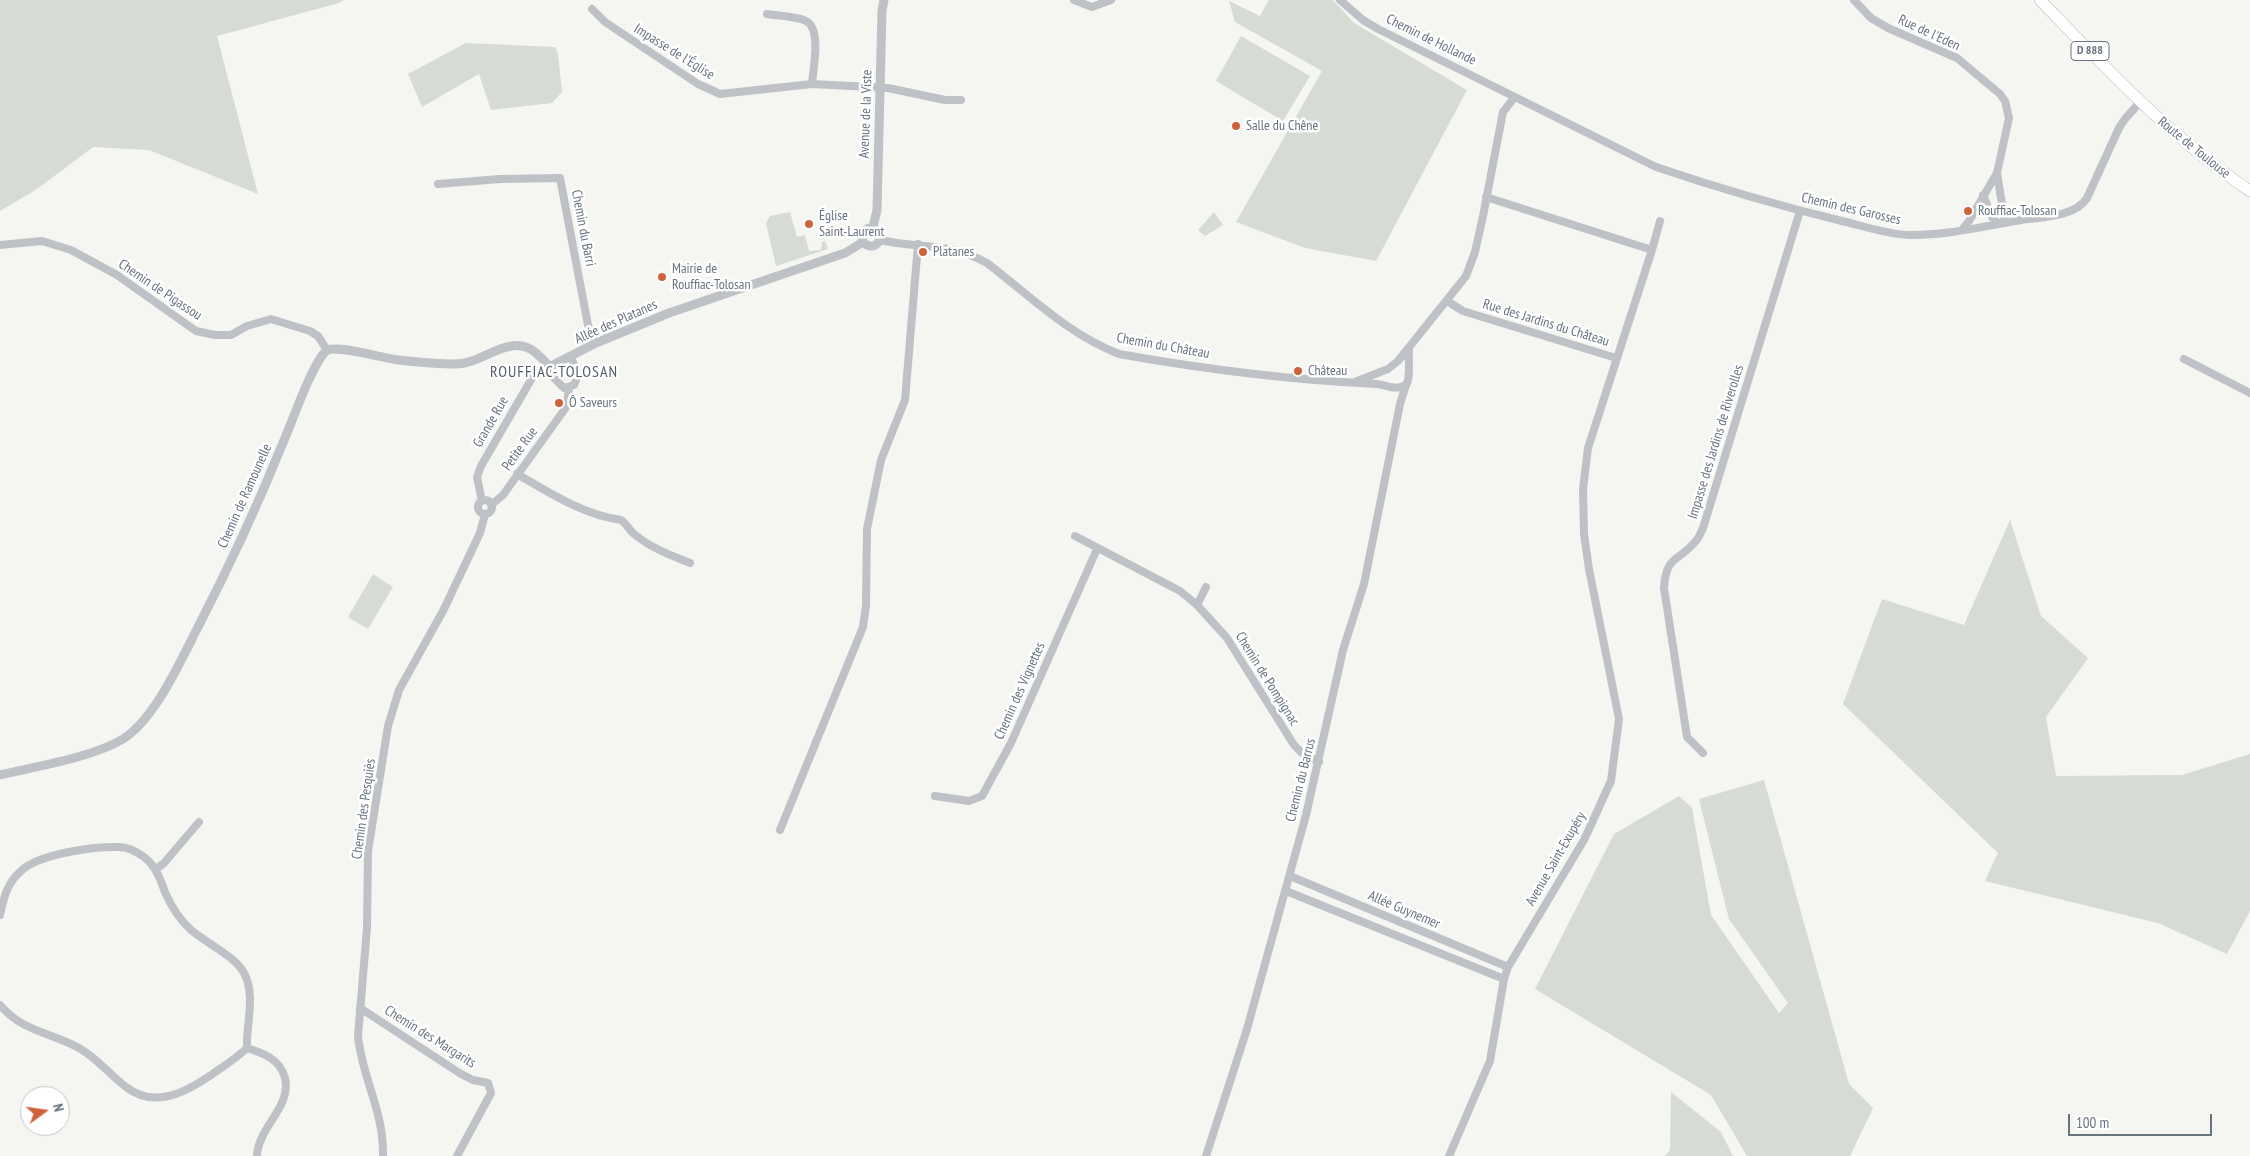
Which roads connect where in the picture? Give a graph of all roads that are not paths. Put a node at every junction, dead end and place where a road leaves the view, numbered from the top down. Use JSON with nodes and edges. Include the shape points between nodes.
{"nodes":[{"id":1,"x":884,"y":0,"type":"edge"},
{"id":2,"x":1074,"y":0,"type":"edge"},
{"id":3,"x":1111,"y":0,"type":"edge"},
{"id":4,"x":1340,"y":0,"type":"edge"},
{"id":5,"x":1854,"y":0,"type":"edge"},
{"id":6,"x":2040,"y":0,"type":"edge"},
{"id":7,"x":592,"y":9,"type":"dead end"},
{"id":8,"x":767,"y":14,"type":"dead end"},
{"id":9,"x":812,"y":84,"type":"junction"},
{"id":10,"x":881,"y":88,"type":"junction"},
{"id":11,"x":1514,"y":98,"type":"junction"},
{"id":12,"x":961,"y":100,"type":"dead end"},
{"id":13,"x":2140,"y":102,"type":"junction"},
{"id":14,"x":1997,"y":173,"type":"junction"},
{"id":15,"x":438,"y":184,"type":"dead end"},
{"id":16,"x":2250,"y":191,"type":"edge"},
{"id":17,"x":1983,"y":195,"type":"junction"},
{"id":18,"x":1486,"y":197,"type":"junction"},
{"id":19,"x":1800,"y":211,"type":"junction"},
{"id":20,"x":1660,"y":221,"type":"dead end"},
{"id":21,"x":2002,"y":223,"type":"junction"},
{"id":22,"x":873,"y":227,"type":"junction"},
{"id":23,"x":1962,"y":230,"type":"junction"},
{"id":24,"x":880,"y":240,"type":"junction"},
{"id":25,"x":863,"y":242,"type":"junction"},
{"id":26,"x":918,"y":244,"type":"junction"},
{"id":27,"x":0,"y":245,"type":"edge"},
{"id":28,"x":1652,"y":250,"type":"junction"},
{"id":29,"x":1447,"y":301,"type":"junction"},
{"id":30,"x":596,"y":343,"type":"junction"},
{"id":31,"x":1409,"y":349,"type":"junction"},
{"id":32,"x":327,"y":350,"type":"junction"},
{"id":33,"x":571,"y":357,"type":"junction"},
{"id":34,"x":1616,"y":358,"type":"junction"},
{"id":35,"x":2184,"y":359,"type":"dead end"},
{"id":36,"x":549,"y":367,"type":"junction"},
{"id":37,"x":1390,"y":368,"type":"junction"},
{"id":38,"x":1408,"y":370,"type":"junction"},
{"id":39,"x":1353,"y":382,"type":"junction"},
{"id":40,"x":1406,"y":385,"type":"junction"},
{"id":41,"x":1391,"y":387,"type":"junction"},
{"id":42,"x":568,"y":388,"type":"junction"},
{"id":43,"x":2250,"y":393,"type":"edge"},
{"id":44,"x":1400,"y":404,"type":"junction"},
{"id":45,"x":517,"y":474,"type":"junction"},
{"id":46,"x":482,"y":501,"type":"junction"},
{"id":47,"x":491,"y":504,"type":"junction"},
{"id":48,"x":485,"y":514,"type":"junction"},
{"id":49,"x":1075,"y":536,"type":"dead end"},
{"id":50,"x":1097,"y":548,"type":"junction"},
{"id":51,"x":690,"y":563,"type":"dead end"},
{"id":52,"x":1206,"y":587,"type":"dead end"},
{"id":53,"x":1197,"y":604,"type":"junction"},
{"id":54,"x":1703,"y":753,"type":"dead end"},
{"id":55,"x":1319,"y":762,"type":"junction"},
{"id":56,"x":0,"y":774,"type":"edge"},
{"id":57,"x":935,"y":796,"type":"dead end"},
{"id":58,"x":199,"y":822,"type":"dead end"},
{"id":59,"x":780,"y":830,"type":"dead end"},
{"id":60,"x":156,"y":869,"type":"junction"},
{"id":61,"x":1290,"y":876,"type":"junction"},
{"id":62,"x":1286,"y":891,"type":"junction"},
{"id":63,"x":0,"y":914,"type":"edge"},
{"id":64,"x":1508,"y":967,"type":"junction"},
{"id":65,"x":1504,"y":979,"type":"junction"},
{"id":66,"x":0,"y":1005,"type":"edge"},
{"id":67,"x":360,"y":1008,"type":"junction"},
{"id":68,"x":247,"y":1048,"type":"junction"},
{"id":69,"x":258,"y":1156,"type":"edge"},
{"id":70,"x":383,"y":1156,"type":"edge"},
{"id":71,"x":457,"y":1156,"type":"edge"},
{"id":72,"x":1206,"y":1156,"type":"edge"},
{"id":73,"x":1449,"y":1156,"type":"edge"}],
"edges":[{"from":1,"to":10,"type":"street","name":"Avenue de la Viste"},
{"from":2,"to":3,"type":"street","via":[[1092,7]]},
{"from":4,"to":11,"type":"street","name":"Chemin de Hollande","via":[[1378,29],[1485,80]]},
{"from":5,"to":14,"type":"street","name":"Rue de l'Eden","via":[[1871,18],[1888,28],[1957,58],[2000,94],[2009,118]]},
{"from":6,"to":13,"type":"main road","number":"D 888"},
{"from":7,"to":9,"type":"street","name":"Impasse de l'Église","via":[[612,28],[698,84],[720,94]]},
{"from":8,"to":9,"type":"street","via":[[806,20],[813,27],[816,35]]},
{"from":9,"to":10,"type":"street","name":"Impasse de l'Église"},
{"from":10,"to":12,"type":"street","name":"Impasse de l'Église"},
{"from":10,"to":22,"type":"street","name":"Avenue de la Viste","via":[[877,210]]},
{"from":11,"to":18,"type":"street","name":"Chemin du Château","via":[[1503,112]]},
{"from":11,"to":19,"type":"street","name":"Chemin des Garosses","via":[[1656,167]]},
{"from":13,"to":16,"type":"main road","name":"Route de Toulouse","number":"D 888","via":[[2187,146]]},
{"from":13,"to":21,"type":"street","name":"Chemin des Garosses","via":[[2119,128],[2083,204],[2053,216]]},
{"from":14,"to":17,"type":"street","name":"Rue de l'Eden"},
{"from":14,"to":21,"type":"street","name":"Rue de l'Eden"},
{"from":15,"to":30,"type":"street","name":"Chemin du Barri","via":[[560,178],[588,325]]},
{"from":17,"to":21,"type":"street","via":[[1992,217]]},
{"from":17,"to":23,"type":"street","name":"Rue de l'Eden"},
{"from":18,"to":28,"type":"street"},
{"from":18,"to":29,"type":"street","name":"Chemin du Château","via":[[1475,252],[1466,276]]},
{"from":19,"to":23,"type":"street","name":"Chemin des Garosses","via":[[1902,234]]},
{"from":19,"to":54,"type":"street","name":"Impasse des Jardins de Riverolles","via":[[1703,528],[1696,542],[1670,562],[1665,573],[1664,588],[1687,738]]},
{"from":20,"to":28,"type":"street","name":"Rue des Jardins du Château"},
{"from":21,"to":23,"type":"street","name":"Chemin des Garosses"},
{"from":22,"to":24,"type":"street","via":[[880,234]]},
{"from":22,"to":25,"type":"street","via":[[863,232]]},
{"from":24,"to":25,"type":"street","via":[[872,246]]},
{"from":24,"to":26,"type":"street","name":"Chemin du Château"},
{"from":25,"to":30,"type":"street","name":"Allée des Platanes","via":[[845,253]]},
{"from":26,"to":39,"type":"street","name":"Chemin du Château","via":[[958,250],[988,263],[1075,333],[1119,354]]},
{"from":26,"to":59,"type":"street","via":[[905,400],[881,460],[867,529],[863,627]]},
{"from":27,"to":32,"type":"street","name":"Chemin de Pigassou","via":[[42,241],[71,250],[117,276],[196,331],[231,335],[271,319],[310,331],[318,336]]},
{"from":28,"to":34,"type":"street","name":"Rue des Jardins du Château"},
{"from":29,"to":31,"type":"street","name":"Chemin du Château"},
{"from":29,"to":34,"type":"street","name":"Rue des Jardins du Château","via":[[1463,311]]},
{"from":30,"to":33,"type":"street","name":"Allée des Platanes"},
{"from":31,"to":37,"type":"street","name":"Chemin du Château"},
{"from":31,"to":38,"type":"street"},
{"from":32,"to":36,"type":"street","via":[[340,348],[393,359],[456,364],[479,360],[518,344],[526,345]]},
{"from":32,"to":56,"type":"street","name":"Chemin de Ramounelle","via":[[316,364],[227,571],[188,648],[149,714],[123,739],[98,750]]},
{"from":33,"to":36,"type":"street","name":"Allée des Platanes"},
{"from":33,"to":42,"type":"street","via":[[578,375],[574,386]]},
{"from":34,"to":64,"type":"street","name":"Avenue Saint-Exupéry","via":[[1588,448],[1582,489],[1589,569],[1619,719],[1612,781],[1584,840]]},
{"from":35,"to":43,"type":"street"},
{"from":36,"to":42,"type":"street","via":[[558,383]]},
{"from":36,"to":46,"type":"street","name":"Grande Rue","via":[[535,373],[481,466],[477,478]]},
{"from":37,"to":38,"type":"street","via":[[1401,365]]},
{"from":37,"to":39,"type":"street","name":"Chemin du Château"},
{"from":37,"to":41,"type":"street","via":[[1386,378]]},
{"from":38,"to":40,"type":"street"},
{"from":39,"to":41,"type":"street","name":"Chemin du Château"},
{"from":40,"to":41,"type":"street"},
{"from":40,"to":44,"type":"street","name":"Chemin du Barrus"},
{"from":41,"to":44,"type":"street"},
{"from":42,"to":45,"type":"street","name":"Petite Rue","via":[[567,406]]},
{"from":44,"to":55,"type":"street","name":"Chemin du Barrus","via":[[1364,584],[1343,650]]},
{"from":45,"to":47,"type":"street","name":"Petite Rue","via":[[503,494]]},
{"from":45,"to":51,"type":"street","via":[[578,508],[602,518],[621,520],[644,542]]},
{"from":46,"to":47,"type":"street"},
{"from":46,"to":48,"type":"street","via":[[478,507]]},
{"from":47,"to":48,"type":"street","name":"Chemin des Pesquiès","via":[[490,512]]},
{"from":48,"to":67,"type":"street","name":"Chemin des Pesquiès","via":[[480,533],[443,611],[399,690],[388,726],[368,851],[367,928]]},
{"from":49,"to":50,"type":"street","name":"Chemin de Pompignac"},
{"from":50,"to":53,"type":"street","name":"Chemin de Pompignac","via":[[1180,590]]},
{"from":50,"to":57,"type":"street","name":"Chemin des Vignettes","via":[[1011,743],[982,796],[969,801]]},
{"from":52,"to":53,"type":"street"},
{"from":53,"to":55,"type":"street","name":"Chemin de Pompignac","via":[[1226,638],[1294,745]]},
{"from":55,"to":61,"type":"street","name":"Chemin du Barrus"},
{"from":58,"to":60,"type":"street"},
{"from":60,"to":63,"type":"street","via":[[138,853],[120,847],[44,858],[14,877],[4,895]]},
{"from":60,"to":68,"type":"street","via":[[181,919],[244,971],[250,990]]},
{"from":61,"to":62,"type":"street","name":"Chemin du Barrus"},
{"from":61,"to":64,"type":"street","name":"Allée Guynemer"},
{"from":62,"to":65,"type":"street","name":"Allée Guynemer"},
{"from":62,"to":72,"type":"street","name":"Chemin du Barrus"},
{"from":64,"to":65,"type":"street","name":"Avenue Saint-Exupéry"},
{"from":65,"to":73,"type":"street","name":"Avenue Saint-Exupéry","via":[[1490,1061]]},
{"from":66,"to":68,"type":"street","via":[[29,1028],[83,1050],[127,1088],[149,1098],[174,1096],[186,1091]]},
{"from":67,"to":70,"type":"street","name":"Chemin des Pesquiès","via":[[360,1050],[380,1119]]},
{"from":67,"to":71,"type":"street","name":"Chemin des Margarits","via":[[461,1074],[488,1083],[491,1093]]},
{"from":68,"to":69,"type":"street","via":[[279,1064],[286,1081],[285,1098],[260,1138]]}]}
